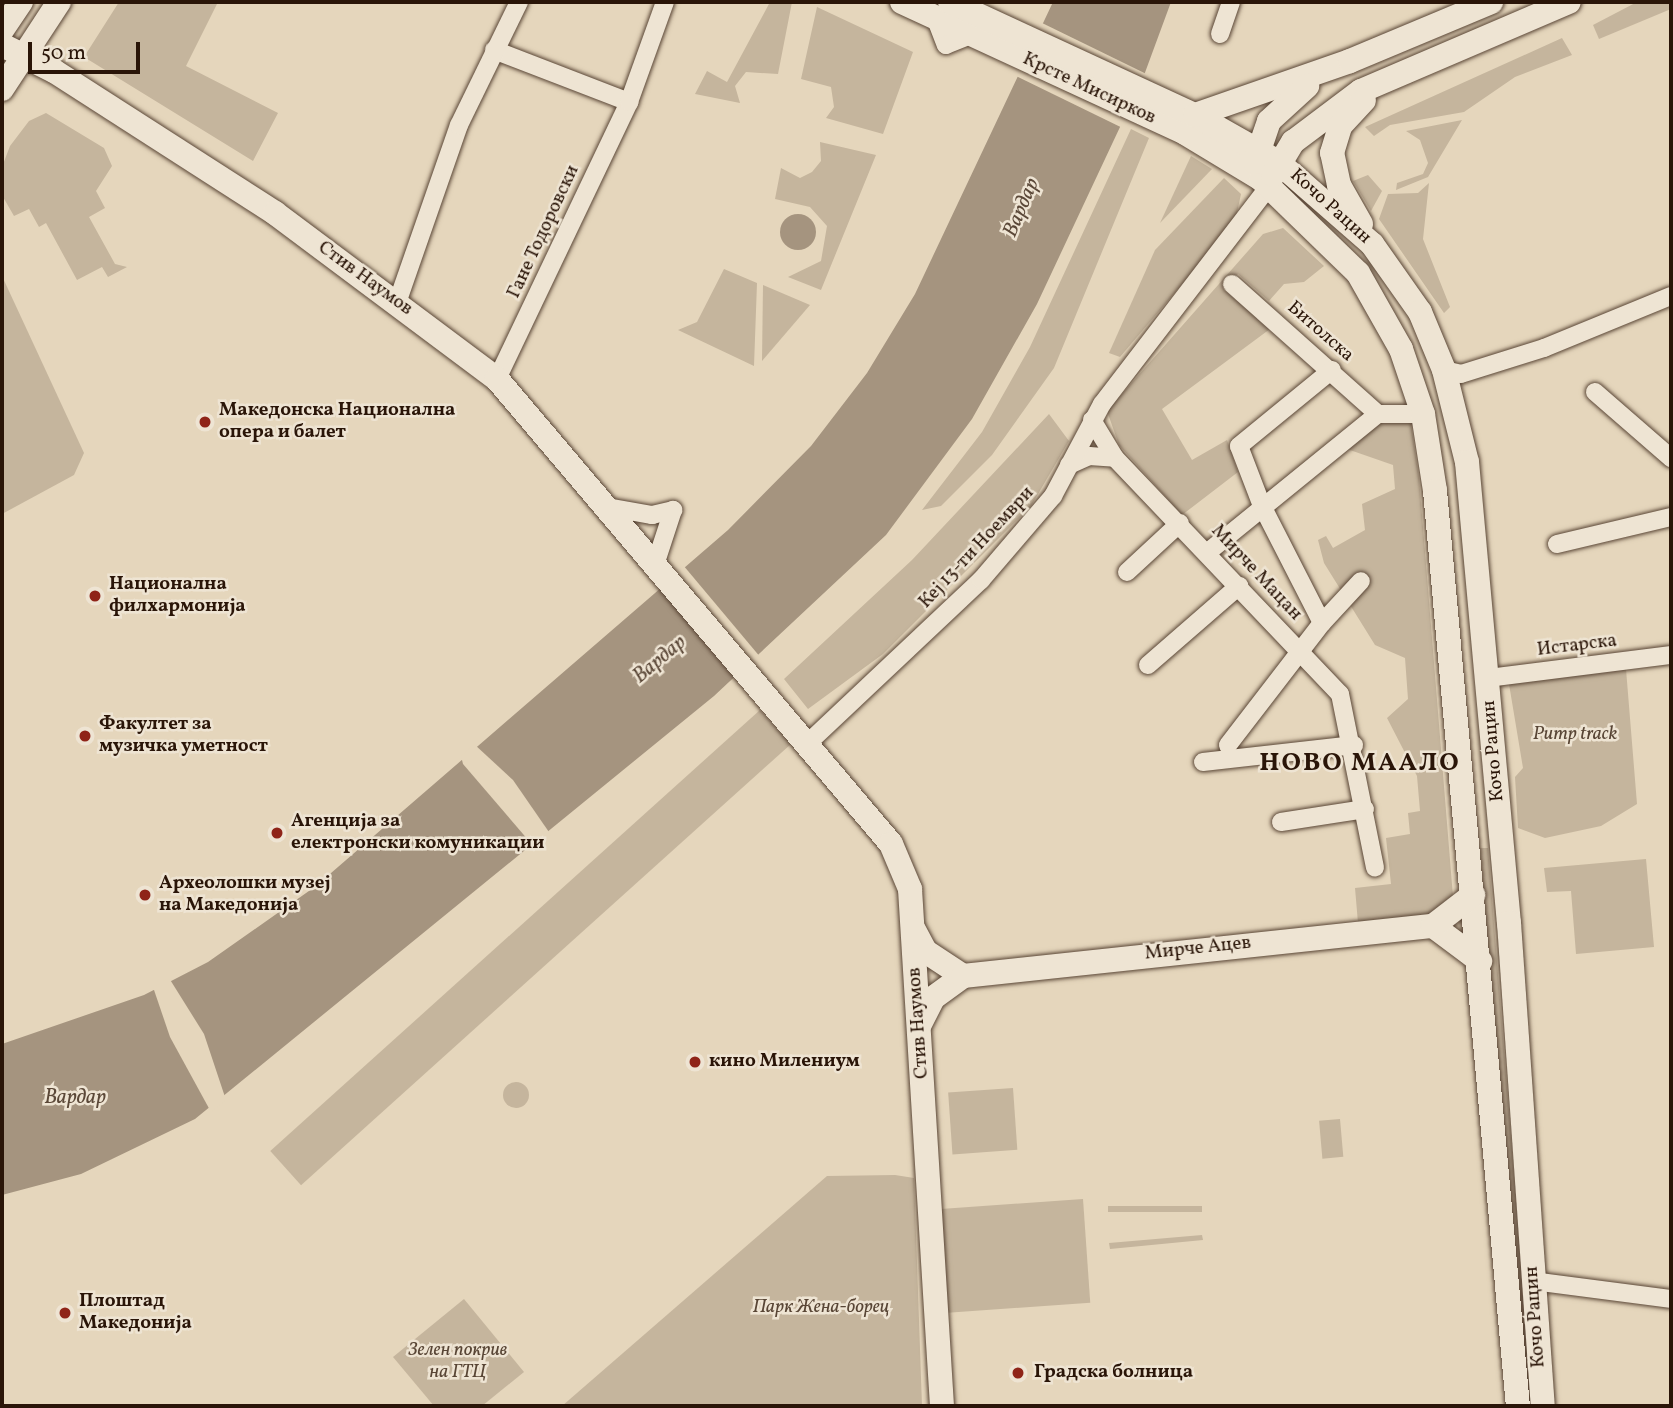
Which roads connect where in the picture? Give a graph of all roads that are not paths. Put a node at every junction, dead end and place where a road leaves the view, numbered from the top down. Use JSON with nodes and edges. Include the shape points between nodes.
{"nodes":[{"id":1,"x":21,"y":2,"type":"edge"},
{"id":2,"x":59,"y":2,"type":"edge"},
{"id":3,"x":519,"y":2,"type":"edge"},
{"id":4,"x":665,"y":2,"type":"edge"},
{"id":5,"x":902,"y":2,"type":"edge"},
{"id":6,"x":1231,"y":2,"type":"edge"},
{"id":7,"x":1490,"y":2,"type":"edge"},
{"id":8,"x":1569,"y":2,"type":"edge"},
{"id":9,"x":942,"y":9,"type":"edge"},
{"id":10,"x":977,"y":18,"type":"edge"},
{"id":11,"x":2,"y":30,"type":"edge"},
{"id":12,"x":1220,"y":34,"type":"dead end"},
{"id":13,"x":13,"y":50,"type":"edge"},
{"id":14,"x":494,"y":50,"type":"junction"},
{"id":15,"x":1350,"y":61,"type":"junction"},
{"id":16,"x":1404,"y":71,"type":"junction"},
{"id":17,"x":2,"y":89,"type":"edge"},
{"id":18,"x":629,"y":102,"type":"junction"},
{"id":19,"x":1190,"y":124,"type":"junction"},
{"id":20,"x":1264,"y":167,"type":"junction"},
{"id":21,"x":1372,"y":244,"type":"junction"},
{"id":22,"x":1232,"y":284,"type":"dead end"},
{"id":23,"x":1671,"y":296,"type":"edge"},
{"id":24,"x":397,"y":303,"type":"junction"},
{"id":25,"x":1332,"y":370,"type":"junction"},
{"id":26,"x":1444,"y":370,"type":"junction"},
{"id":27,"x":498,"y":379,"type":"junction"},
{"id":28,"x":1595,"y":392,"type":"dead end"},
{"id":29,"x":1378,"y":414,"type":"junction"},
{"id":30,"x":1423,"y":414,"type":"junction"},
{"id":31,"x":1092,"y":420,"type":"junction"},
{"id":32,"x":1115,"y":458,"type":"junction"},
{"id":33,"x":1671,"y":458,"type":"edge"},
{"id":34,"x":1069,"y":466,"type":"junction"},
{"id":35,"x":1262,"y":506,"type":"junction"},
{"id":36,"x":607,"y":507,"type":"junction"},
{"id":37,"x":1671,"y":520,"type":"edge"},
{"id":38,"x":1180,"y":523,"type":"junction"},
{"id":39,"x":1556,"y":544,"type":"dead end"},
{"id":40,"x":1208,"y":552,"type":"junction"},
{"id":41,"x":656,"y":562,"type":"junction"},
{"id":42,"x":1128,"y":572,"type":"dead end"},
{"id":43,"x":1361,"y":581,"type":"dead end"},
{"id":44,"x":1239,"y":586,"type":"junction"},
{"id":45,"x":1322,"y":623,"type":"junction"},
{"id":46,"x":1298,"y":649,"type":"junction"},
{"id":47,"x":1671,"y":655,"type":"edge"},
{"id":48,"x":1148,"y":665,"type":"dead end"},
{"id":49,"x":1488,"y":678,"type":"junction"},
{"id":50,"x":807,"y":744,"type":"junction"},
{"id":51,"x":1228,"y":745,"type":"dead end"},
{"id":52,"x":1354,"y":745,"type":"junction"},
{"id":53,"x":1203,"y":762,"type":"dead end"},
{"id":54,"x":1365,"y":809,"type":"junction"},
{"id":55,"x":1281,"y":822,"type":"dead end"},
{"id":56,"x":1375,"y":868,"type":"dead end"},
{"id":57,"x":1474,"y":895,"type":"junction"},
{"id":58,"x":1433,"y":926,"type":"junction"},
{"id":59,"x":913,"y":929,"type":"junction"},
{"id":60,"x":1480,"y":961,"type":"junction"},
{"id":61,"x":963,"y":976,"type":"junction"},
{"id":62,"x":920,"y":1027,"type":"junction"},
{"id":63,"x":1533,"y":1281,"type":"junction"},
{"id":64,"x":1671,"y":1299,"type":"edge"},
{"id":65,"x":1516,"y":1376,"type":"junction"},
{"id":66,"x":942,"y":1406,"type":"edge"},
{"id":67,"x":1510,"y":1406,"type":"edge"},
{"id":68,"x":1518,"y":1406,"type":"edge"},
{"id":69,"x":1543,"y":1406,"type":"edge"}],
"edges":[{"from":1,"to":11,"type":"street"},
{"from":2,"to":13,"type":"street"},
{"from":3,"to":14,"type":"street"},
{"from":4,"to":18,"type":"street","name":"Гане Тодоровски"},
{"from":5,"to":9,"type":"street","name":"Крсте Мисирков"},
{"from":6,"to":12,"type":"street"},
{"from":7,"to":15,"type":"street"},
{"from":8,"to":16,"type":"street"},
{"from":9,"to":10,"type":"street","name":"Крсте Мисирков"},
{"from":9,"to":10,"type":"street","via":[[946,45]]},
{"from":10,"to":19,"type":"street","name":"Крсте Мисирков"},
{"from":13,"to":17,"type":"street"},
{"from":13,"to":24,"type":"street","name":"Стив Наумов","via":[[275,213]]},
{"from":14,"to":18,"type":"street"},
{"from":14,"to":24,"type":"street","via":[[459,125]]},
{"from":15,"to":19,"type":"street"},
{"from":15,"to":20,"type":"street","via":[[1286,101]]},
{"from":16,"to":20,"type":"street","via":[[1324,114]]},
{"from":16,"to":21,"type":"street","via":[[1355,107],[1333,143],[1339,185]]},
{"from":18,"to":27,"type":"street","name":"Гане Тодоровски"},
{"from":19,"to":20,"type":"street","name":"Крсте Мисирков"},
{"from":19,"to":20,"type":"street","name":"Крсте Мисирков","via":[[1224,154]]},
{"from":20,"to":21,"type":"street","name":"Кочо Рацин"},
{"from":20,"to":30,"type":"street","name":"Кочо Рацин","via":[[1358,273],[1401,349]]},
{"from":20,"to":31,"type":"street","name":"Кеј 13-ти Ноември"},
{"from":21,"to":26,"type":"street","name":"Кочо Рацин","via":[[1420,312]]},
{"from":22,"to":25,"type":"street","name":"Битолска"},
{"from":23,"to":26,"type":"street","via":[[1544,348],[1461,374]]},
{"from":24,"to":27,"type":"street","name":"Стив Наумов"},
{"from":25,"to":29,"type":"street","name":"Битолска"},
{"from":25,"to":35,"type":"street","via":[[1239,446]]},
{"from":26,"to":49,"type":"street","name":"Кочо Рацин","via":[[1467,462]]},
{"from":27,"to":36,"type":"street","name":"Стив Наумов"},
{"from":28,"to":33,"type":"street"},
{"from":29,"to":30,"type":"street"},
{"from":29,"to":35,"type":"street"},
{"from":30,"to":57,"type":"street","name":"Кочо Рацин"},
{"from":31,"to":32,"type":"street","name":"Мирче Мацан"},
{"from":31,"to":34,"type":"street","name":"Кеј 13-ти Ноември"},
{"from":32,"to":34,"type":"street","via":[[1089,456]]},
{"from":32,"to":38,"type":"street","name":"Мирче Мацан"},
{"from":34,"to":50,"type":"street","name":"Кеј 13-ти Ноември","via":[[1054,496],[981,580]]},
{"from":35,"to":40,"type":"street"},
{"from":35,"to":45,"type":"street"},
{"from":36,"to":41,"type":"street","name":"Стив Наумов"},
{"from":36,"to":41,"type":"street","via":[[652,515],[673,510]]},
{"from":37,"to":39,"type":"street"},
{"from":38,"to":40,"type":"street","name":"Мирче Мацан"},
{"from":38,"to":42,"type":"street"},
{"from":40,"to":44,"type":"street","name":"Мирче Мацан"},
{"from":41,"to":50,"type":"street","name":"Стив Наумов"},
{"from":43,"to":45,"type":"street"},
{"from":44,"to":46,"type":"street","name":"Мирче Мацан"},
{"from":44,"to":48,"type":"street"},
{"from":45,"to":46,"type":"street"},
{"from":46,"to":51,"type":"street"},
{"from":46,"to":52,"type":"street","name":"Мирче Мацан","via":[[1340,694]]},
{"from":47,"to":49,"type":"street","name":"Истарска"},
{"from":49,"to":63,"type":"street","name":"Кочо Рацин"},
{"from":50,"to":59,"type":"street","name":"Стив Наумов","via":[[901,858]]},
{"from":52,"to":53,"type":"street"},
{"from":52,"to":54,"type":"street","name":"Мирче Мацан"},
{"from":54,"to":55,"type":"street"},
{"from":54,"to":56,"type":"street","name":"Мирче Мацан"},
{"from":57,"to":58,"type":"street"},
{"from":57,"to":60,"type":"street","name":"Кочо Рацин"},
{"from":58,"to":60,"type":"street"},
{"from":58,"to":61,"type":"street","name":"Мирче Ацев"},
{"from":59,"to":61,"type":"street","via":[[925,951]]},
{"from":59,"to":62,"type":"street","name":"Стив Наумов"},
{"from":60,"to":65,"type":"street","name":"Кочо Рацин"},
{"from":61,"to":62,"type":"street","via":[[933,998]]},
{"from":62,"to":66,"type":"street","name":"Стив Наумов"},
{"from":63,"to":64,"type":"street"},
{"from":63,"to":69,"type":"street","name":"Кочо Рацин"},
{"from":65,"to":67,"type":"street"},
{"from":65,"to":68,"type":"street","name":"Кочо Рацин"}]}
